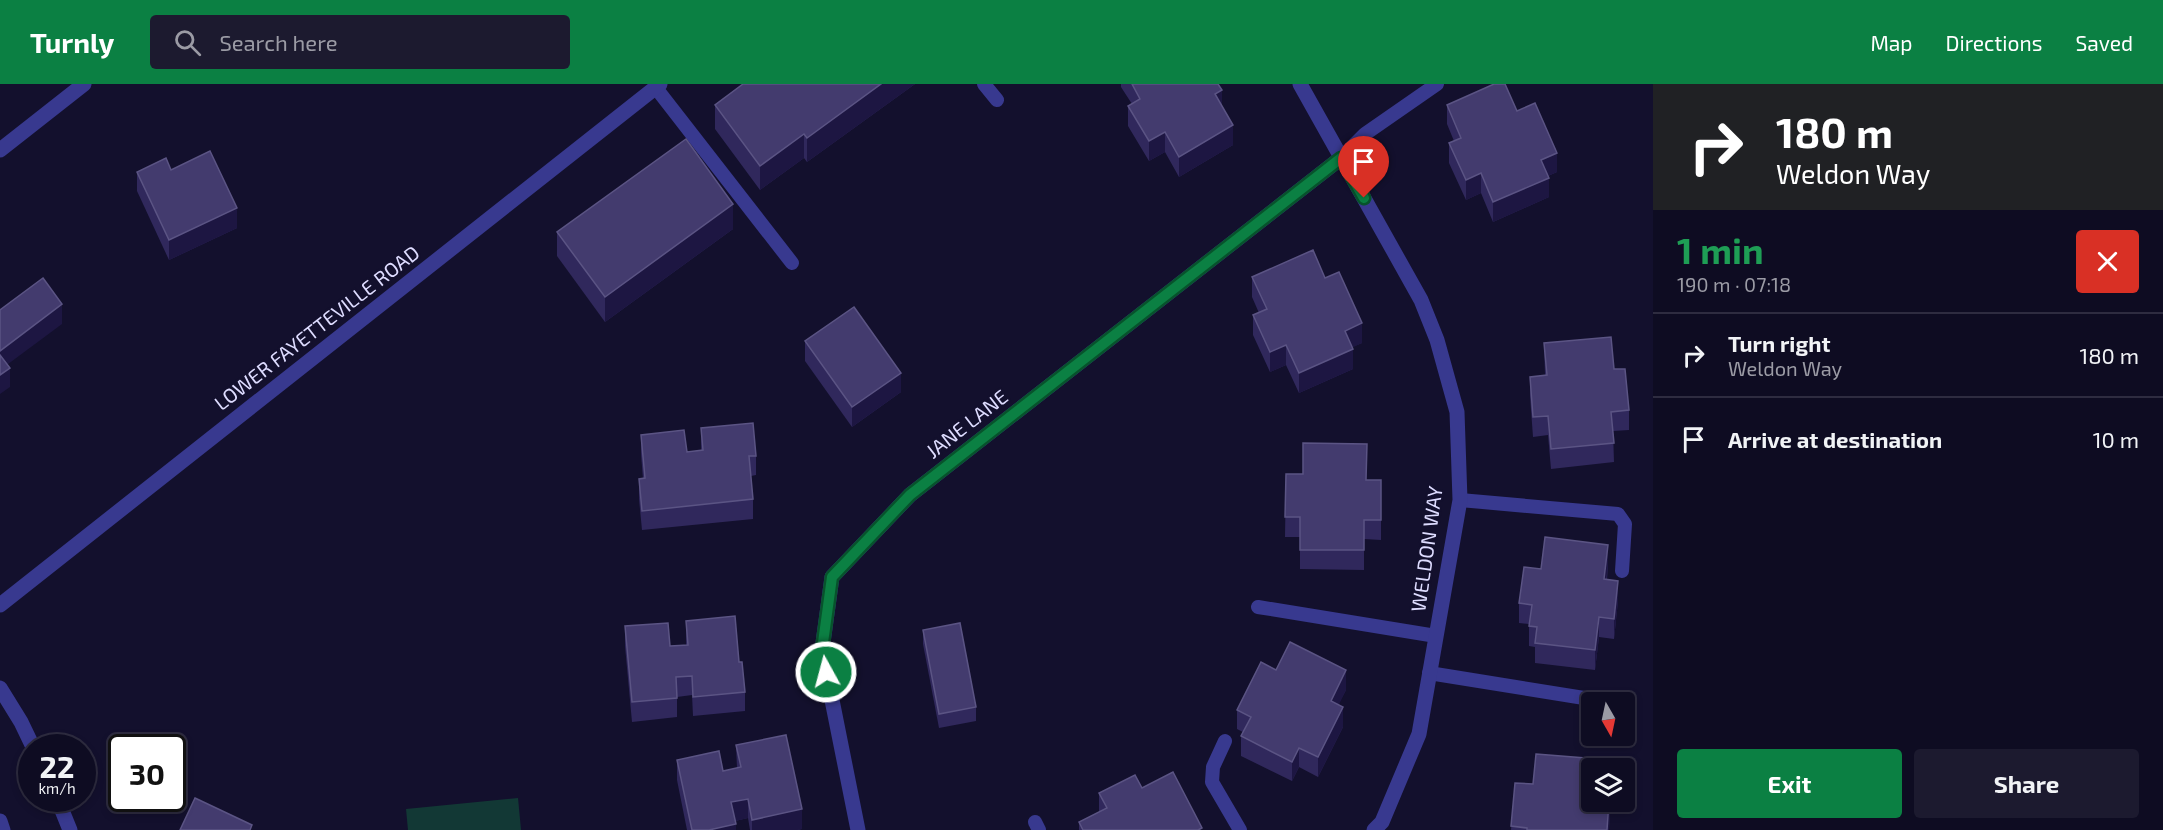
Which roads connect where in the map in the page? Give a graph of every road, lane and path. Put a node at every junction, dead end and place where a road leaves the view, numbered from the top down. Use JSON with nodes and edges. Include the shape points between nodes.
{"nodes":[{"id":1,"x":84,"y":84,"type":"edge"},
{"id":2,"x":984,"y":84,"type":"edge"},
{"id":3,"x":1300,"y":84,"type":"edge"},
{"id":4,"x":1437,"y":84,"type":"edge"},
{"id":5,"x":658,"y":86,"type":"edge"},
{"id":6,"x":997,"y":100,"type":"dead end"},
{"id":7,"x":0,"y":150,"type":"edge"},
{"id":8,"x":1341,"y":158,"type":"junction"},
{"id":9,"x":792,"y":263,"type":"dead end"},
{"id":10,"x":1460,"y":500,"type":"junction"},
{"id":11,"x":1622,"y":571,"type":"dead end"},
{"id":12,"x":0,"y":605,"type":"edge"},
{"id":13,"x":1257,"y":608,"type":"dead end"},
{"id":14,"x":1436,"y":636,"type":"junction"},
{"id":15,"x":1429,"y":673,"type":"junction"},
{"id":16,"x":0,"y":688,"type":"edge"},
{"id":17,"x":1581,"y":697,"type":"edge"},
{"id":18,"x":27,"y":734,"type":"edge"},
{"id":19,"x":1225,"y":741,"type":"dead end"},
{"id":20,"x":63,"y":812,"type":"edge"},
{"id":21,"x":0,"y":821,"type":"edge"},
{"id":22,"x":3,"y":830,"type":"edge"},
{"id":23,"x":70,"y":830,"type":"edge"},
{"id":24,"x":858,"y":830,"type":"edge"},
{"id":25,"x":1240,"y":830,"type":"edge"},
{"id":26,"x":1374,"y":830,"type":"edge"}],
"edges":[{"from":1,"to":7,"type":"street"},
{"from":2,"to":6,"type":"lane"},
{"from":3,"to":8,"type":"street","name":"WELDON WAY"},
{"from":4,"to":8,"type":"lane","via":[[1365,134]]},
{"from":5,"to":9,"type":"lane"},
{"from":5,"to":12,"type":"street","name":"LOWER FAYETTEVILLE ROAD"},
{"from":8,"to":10,"type":"street","name":"WELDON WAY","via":[[1421,300],[1437,340],[1457,411]]},
{"from":8,"to":24,"type":"street","name":"JANE LANE","via":[[910,495],[832,577],[822,650]]},
{"from":10,"to":11,"type":"lane","via":[[1618,514],[1625,524]]},
{"from":10,"to":14,"type":"street","name":"WELDON WAY"},
{"from":13,"to":14,"type":"lane"},
{"from":14,"to":15,"type":"street","name":"WELDON WAY"},
{"from":15,"to":17,"type":"lane"},
{"from":15,"to":26,"type":"street","name":"WELDON WAY","via":[[1419,734],[1382,822]]},
{"from":16,"to":18,"type":"street"},
{"from":19,"to":25,"type":"lane","via":[[1213,767],[1212,782]]},
{"from":20,"to":23,"type":"street"},
{"from":21,"to":22,"type":"street"}]}
